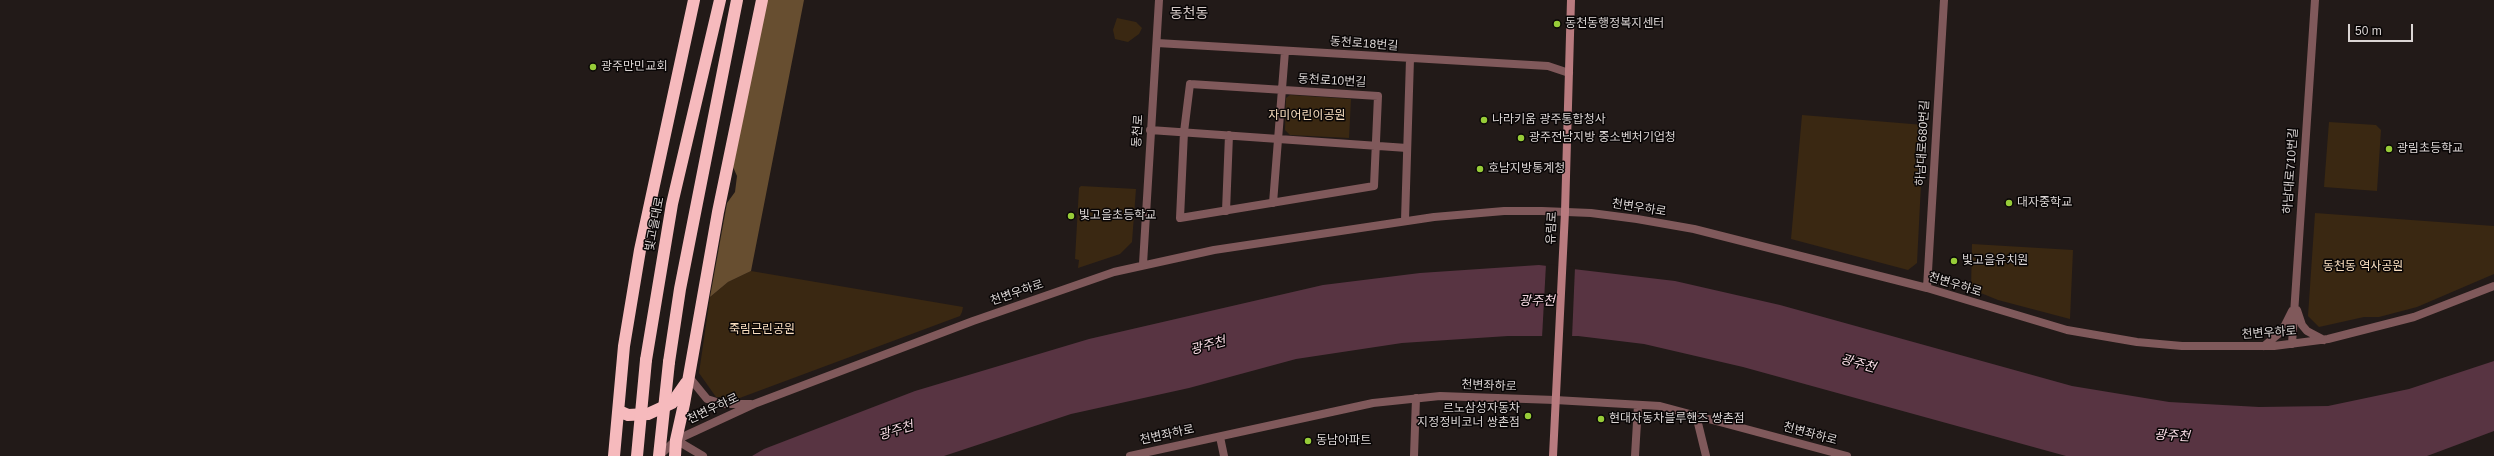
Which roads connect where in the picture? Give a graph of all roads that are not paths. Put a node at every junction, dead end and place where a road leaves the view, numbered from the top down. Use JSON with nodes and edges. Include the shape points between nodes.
{"nodes":[{"id":1,"x":694,"y":0,"type":"edge"},
{"id":2,"x":720,"y":0,"type":"edge"},
{"id":3,"x":737,"y":0,"type":"edge"},
{"id":4,"x":741,"y":0,"type":"edge"},
{"id":5,"x":762,"y":0,"type":"edge"},
{"id":6,"x":1159,"y":0,"type":"edge"},
{"id":7,"x":1571,"y":0,"type":"edge"},
{"id":8,"x":1944,"y":0,"type":"edge"},
{"id":9,"x":2315,"y":0,"type":"edge"},
{"id":10,"x":733,"y":18,"type":"junction"},
{"id":11,"x":1157,"y":43,"type":"junction"},
{"id":12,"x":1285,"y":51,"type":"junction"},
{"id":13,"x":1410,"y":59,"type":"junction"},
{"id":14,"x":1569,"y":72,"type":"junction"},
{"id":15,"x":1282,"y":91,"type":"junction"},
{"id":16,"x":1150,"y":130,"type":"junction"},
{"id":17,"x":1184,"y":132,"type":"junction"},
{"id":18,"x":1229,"y":135,"type":"junction"},
{"id":19,"x":1277,"y":138,"type":"junction"},
{"id":20,"x":1376,"y":146,"type":"junction"},
{"id":21,"x":1407,"y":148,"type":"junction"},
{"id":22,"x":1273,"y":203,"type":"junction"},
{"id":23,"x":1226,"y":211,"type":"junction"},
{"id":24,"x":1565,"y":212,"type":"junction"},
{"id":25,"x":1405,"y":220,"type":"junction"},
{"id":26,"x":1143,"y":264,"type":"junction"},
{"id":27,"x":2494,"y":286,"type":"edge"},
{"id":28,"x":1927,"y":288,"type":"junction"},
{"id":29,"x":2295,"y":303,"type":"junction"},
{"id":30,"x":2325,"y":340,"type":"junction"},
{"id":31,"x":2292,"y":344,"type":"junction"},
{"id":32,"x":2264,"y":346,"type":"junction"},
{"id":33,"x":689,"y":377,"type":"junction"},
{"id":34,"x":1416,"y":398,"type":"junction"},
{"id":35,"x":1555,"y":400,"type":"junction"},
{"id":36,"x":754,"y":404,"type":"junction"},
{"id":37,"x":1638,"y":405,"type":"junction"},
{"id":38,"x":619,"y":411,"type":"junction"},
{"id":39,"x":1696,"y":415,"type":"junction"},
{"id":40,"x":1220,"y":437,"type":"junction"},
{"id":41,"x":676,"y":440,"type":"junction"},
{"id":42,"x":702,"y":455,"type":"edge"},
{"id":43,"x":614,"y":456,"type":"edge"},
{"id":44,"x":637,"y":456,"type":"edge"},
{"id":45,"x":659,"y":456,"type":"edge"},
{"id":46,"x":675,"y":456,"type":"edge"},
{"id":47,"x":1130,"y":456,"type":"edge"},
{"id":48,"x":1224,"y":456,"type":"edge"},
{"id":49,"x":1414,"y":456,"type":"edge"},
{"id":50,"x":1553,"y":456,"type":"edge"},
{"id":51,"x":1635,"y":456,"type":"edge"},
{"id":52,"x":1706,"y":456,"type":"edge"},
{"id":53,"x":1847,"y":456,"type":"edge"}],
"edges":[{"from":1,"to":38,"type":"highway","via":[[640,250],[624,346]]},
{"from":2,"to":44,"type":"highway","name":"빛고을대로","bridge":true,"via":[[672,204],[646,360]]},
{"from":3,"to":10,"type":"highway"},
{"from":4,"to":10,"type":"highway"},
{"from":5,"to":33,"type":"highway","via":[[718,212]]},
{"from":6,"to":11,"type":"street","name":"동천로"},
{"from":7,"to":14,"type":"street","name":"유림로"},
{"from":8,"to":28,"type":"street","name":"하남대로680번길"},
{"from":9,"to":29,"type":"street","name":"하남대로710번길"},
{"from":10,"to":45,"type":"highway","bridge":true,"via":[[680,289],[668,362]]},
{"from":11,"to":12,"type":"street","name":"동천로18번길"},
{"from":11,"to":16,"type":"street","name":"동천로"},
{"from":12,"to":13,"type":"street","name":"동천로18번길"},
{"from":12,"to":15,"type":"street","name":"동천로10번길"},
{"from":13,"to":14,"type":"street","name":"동천로18번길","via":[[1548,66]]},
{"from":13,"to":21,"type":"street"},
{"from":14,"to":24,"type":"street","name":"유림로"},
{"from":15,"to":17,"type":"street","name":"동천로10번길","via":[[1190,84]]},
{"from":15,"to":19,"type":"street","name":"동천로10번길"},
{"from":15,"to":20,"type":"street","name":"동천로10번길","via":[[1378,96]]},
{"from":16,"to":17,"type":"street"},
{"from":16,"to":26,"type":"street","name":"동천로"},
{"from":17,"to":18,"type":"street"},
{"from":17,"to":23,"type":"street","name":"동천로10번길","via":[[1180,218]]},
{"from":18,"to":19,"type":"street"},
{"from":18,"to":23,"type":"street"},
{"from":19,"to":20,"type":"street"},
{"from":19,"to":22,"type":"street","name":"동천로10번길"},
{"from":20,"to":21,"type":"street"},
{"from":20,"to":22,"type":"street","name":"동천로10번길","via":[[1374,186]]},
{"from":21,"to":25,"type":"street"},
{"from":22,"to":23,"type":"street","name":"동천로10번길"},
{"from":24,"to":25,"type":"street","name":"천변우하로","via":[[1504,211]]},
{"from":24,"to":28,"type":"street","name":"천변우하로","via":[[1617,216],[1694,229]]},
{"from":24,"to":35,"type":"street","name":"유림로"},
{"from":25,"to":26,"type":"street","name":"천변우하로"},
{"from":26,"to":36,"type":"street","name":"천변우하로","via":[[973,321]]},
{"from":27,"to":30,"type":"street","name":"천변우하로","via":[[2414,318]]},
{"from":28,"to":32,"type":"street","name":"천변우하로","via":[[2067,330],[2156,344],[2205,348]]},
{"from":29,"to":30,"type":"street","via":[[2302,325],[2312,334]]},
{"from":29,"to":31,"type":"street","name":"하남대로710번길"},
{"from":29,"to":32,"type":"street","via":[[2282,331]]},
{"from":30,"to":31,"type":"street","name":"천변우하로"},
{"from":31,"to":32,"type":"street","name":"천변우하로"},
{"from":33,"to":36,"type":"street","via":[[707,399],[723,404]]},
{"from":33,"to":38,"type":"highway","via":[[672,403],[648,414],[628,416]]},
{"from":33,"to":41,"type":"highway"},
{"from":34,"to":35,"type":"street","name":"천변좌하로","via":[[1440,396]]},
{"from":34,"to":40,"type":"street","name":"천변좌하로","via":[[1367,404]]},
{"from":34,"to":49,"type":"street"},
{"from":35,"to":37,"type":"street","name":"천변좌하로"},
{"from":35,"to":50,"type":"street","name":"유림로"},
{"from":36,"to":41,"type":"street","name":"천변우하로"},
{"from":37,"to":39,"type":"street","name":"천변좌하로","via":[[1660,406]]},
{"from":37,"to":51,"type":"street"},
{"from":38,"to":43,"type":"highway"},
{"from":39,"to":52,"type":"street"},
{"from":39,"to":53,"type":"street","name":"천변좌하로"},
{"from":40,"to":47,"type":"street","name":"천변좌하로"},
{"from":40,"to":48,"type":"street"},
{"from":41,"to":42,"type":"street"},
{"from":41,"to":45,"type":"street","name":"천변우하로"},
{"from":41,"to":46,"type":"highway"}]}
